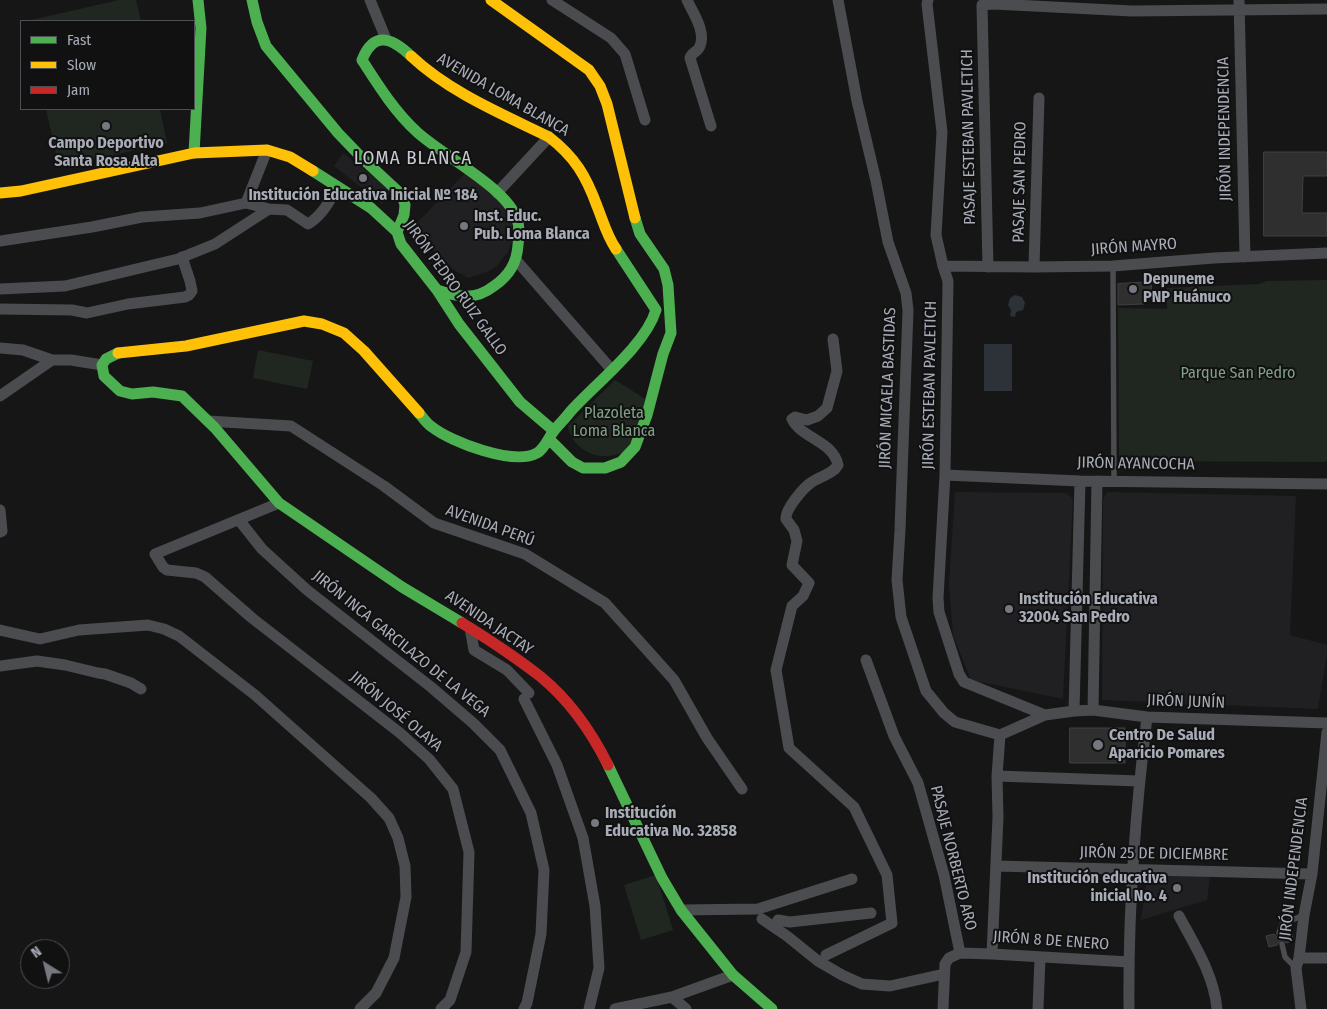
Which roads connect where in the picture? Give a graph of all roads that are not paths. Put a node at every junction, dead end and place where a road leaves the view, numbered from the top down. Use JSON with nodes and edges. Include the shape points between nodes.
{"nodes":[{"id":1,"x":198,"y":0,"type":"edge"},
{"id":2,"x":252,"y":0,"type":"edge"},
{"id":3,"x":370,"y":0,"type":"edge"},
{"id":4,"x":491,"y":0,"type":"edge"},
{"id":5,"x":552,"y":0,"type":"edge"},
{"id":6,"x":687,"y":0,"type":"edge"},
{"id":7,"x":838,"y":0,"type":"edge"},
{"id":8,"x":928,"y":0,"type":"edge"},
{"id":9,"x":994,"y":2,"type":"edge"},
{"id":10,"x":1239,"y":4,"type":"edge"},
{"id":11,"x":1327,"y":9,"type":"edge"},
{"id":12,"x":386,"y":40,"type":"junction"},
{"id":13,"x":1039,"y":98,"type":"dead end"},
{"id":14,"x":645,"y":120,"type":"dead end"},
{"id":15,"x":712,"y":126,"type":"dead end"},
{"id":16,"x":549,"y":137,"type":"junction"},
{"id":17,"x":267,"y":150,"type":"junction"},
{"id":18,"x":194,"y":153,"type":"junction"},
{"id":19,"x":338,"y":187,"type":"junction"},
{"id":20,"x":0,"y":193,"type":"edge"},
{"id":21,"x":497,"y":193,"type":"junction"},
{"id":22,"x":246,"y":203,"type":"junction"},
{"id":23,"x":269,"y":209,"type":"junction"},
{"id":24,"x":397,"y":232,"type":"junction"},
{"id":25,"x":0,"y":241,"type":"edge"},
{"id":26,"x":1327,"y":253,"type":"edge"},
{"id":27,"x":182,"y":257,"type":"junction"},
{"id":28,"x":1244,"y":258,"type":"junction"},
{"id":29,"x":516,"y":260,"type":"junction"},
{"id":30,"x":943,"y":266,"type":"junction"},
{"id":31,"x":1113,"y":266,"type":"junction"},
{"id":32,"x":988,"y":267,"type":"junction"},
{"id":33,"x":1034,"y":268,"type":"junction"},
{"id":34,"x":0,"y":289,"type":"edge"},
{"id":35,"x":437,"y":290,"type":"junction"},
{"id":36,"x":0,"y":309,"type":"edge"},
{"id":37,"x":833,"y":338,"type":"dead end"},
{"id":38,"x":0,"y":348,"type":"edge"},
{"id":39,"x":52,"y":360,"type":"junction"},
{"id":40,"x":102,"y":365,"type":"junction"},
{"id":41,"x":612,"y":370,"type":"junction"},
{"id":42,"x":0,"y":396,"type":"edge"},
{"id":43,"x":208,"y":421,"type":"junction"},
{"id":44,"x":552,"y":435,"type":"junction"},
{"id":45,"x":945,"y":474,"type":"junction"},
{"id":46,"x":1080,"y":480,"type":"junction"},
{"id":47,"x":1114,"y":480,"type":"junction"},
{"id":48,"x":1097,"y":481,"type":"junction"},
{"id":49,"x":1327,"y":484,"type":"edge"},
{"id":50,"x":279,"y":503,"type":"junction"},
{"id":51,"x":0,"y":510,"type":"edge"},
{"id":52,"x":239,"y":520,"type":"junction"},
{"id":53,"x":1,"y":532,"type":"edge"},
{"id":54,"x":470,"y":628,"type":"junction"},
{"id":55,"x":0,"y":630,"type":"edge"},
{"id":56,"x":866,"y":660,"type":"dead end"},
{"id":57,"x":0,"y":666,"type":"edge"},
{"id":58,"x":141,"y":689,"type":"dead end"},
{"id":59,"x":1094,"y":710,"type":"junction"},
{"id":60,"x":1074,"y":711,"type":"junction"},
{"id":61,"x":1045,"y":715,"type":"junction"},
{"id":62,"x":1147,"y":717,"type":"junction"},
{"id":63,"x":1327,"y":723,"type":"edge"},
{"id":64,"x":1327,"y":732,"type":"edge"},
{"id":65,"x":1000,"y":735,"type":"junction"},
{"id":66,"x":997,"y":776,"type":"junction"},
{"id":67,"x":1139,"y":781,"type":"junction"},
{"id":68,"x":742,"y":789,"type":"dead end"},
{"id":69,"x":996,"y":866,"type":"junction"},
{"id":70,"x":1134,"y":870,"type":"junction"},
{"id":71,"x":1312,"y":874,"type":"junction"},
{"id":72,"x":852,"y":879,"type":"dead end"},
{"id":73,"x":681,"y":910,"type":"junction"},
{"id":74,"x":871,"y":913,"type":"dead end"},
{"id":75,"x":1304,"y":915,"type":"junction"},
{"id":76,"x":1179,"y":916,"type":"dead end"},
{"id":77,"x":762,"y":919,"type":"dead end"},
{"id":78,"x":778,"y":920,"type":"dead end"},
{"id":79,"x":1279,"y":932,"type":"dead end"},
{"id":80,"x":1282,"y":944,"type":"dead end"},
{"id":81,"x":960,"y":953,"type":"junction"},
{"id":82,"x":992,"y":954,"type":"junction"},
{"id":83,"x":826,"y":955,"type":"dead end"},
{"id":84,"x":1040,"y":958,"type":"junction"},
{"id":85,"x":1327,"y":958,"type":"edge"},
{"id":86,"x":1129,"y":962,"type":"junction"},
{"id":87,"x":1298,"y":963,"type":"junction"},
{"id":88,"x":945,"y":969,"type":"junction"},
{"id":89,"x":733,"y":975,"type":"junction"},
{"id":90,"x":672,"y":998,"type":"junction"},
{"id":91,"x":360,"y":1009,"type":"edge"},
{"id":92,"x":441,"y":1009,"type":"edge"},
{"id":93,"x":524,"y":1009,"type":"edge"},
{"id":94,"x":589,"y":1009,"type":"edge"},
{"id":95,"x":615,"y":1009,"type":"edge"},
{"id":96,"x":686,"y":1009,"type":"edge"},
{"id":97,"x":772,"y":1009,"type":"edge"},
{"id":98,"x":943,"y":1009,"type":"edge"},
{"id":99,"x":1038,"y":1009,"type":"edge"},
{"id":100,"x":1129,"y":1009,"type":"edge"},
{"id":101,"x":1217,"y":1009,"type":"edge"},
{"id":102,"x":1301,"y":1009,"type":"edge"}],
"edges":[{"from":1,"to":18,"type":"street","via":[[201,28]]},
{"from":2,"to":24,"type":"street","via":[[266,46],[338,133],[402,195],[404,214]]},
{"from":3,"to":12,"type":"street"},
{"from":4,"to":44,"type":"street","name":"JIRÓN PEDRO RUIZ GALLO","via":[[589,70],[600,86],[640,234],[664,270],[668,285],[671,333],[635,447],[621,462],[605,468],[583,468],[572,462]]},
{"from":5,"to":14,"type":"street","via":[[601,30],[625,54]]},
{"from":6,"to":15,"type":"street","via":[[698,21],[701,39],[698,50],[690,58]]},
{"from":7,"to":65,"type":"street","name":"JIRÓN MICAELA BASTIDAS","via":[[856,101],[888,242],[906,293],[908,310],[897,580],[901,617],[926,691],[944,713],[955,722]]},
{"from":8,"to":30,"type":"street","name":"JIRÓN ESTEBAN PAVLETICH","via":[[942,132],[936,235]]},
{"from":9,"to":10,"type":"street","via":[[1132,11]]},
{"from":9,"to":32,"type":"street","name":"PASAJE ESTEBAN PAVLETICH","via":[[982,5]]},
{"from":10,"to":11,"type":"street"},
{"from":10,"to":28,"type":"street","name":"JIRÓN INDEPENDENCIA"},
{"from":12,"to":16,"type":"street","name":"AVENIDA LOMA BLANCA","via":[[460,91]]},
{"from":12,"to":21,"type":"street","via":[[370,46],[362,60],[376,81],[407,121],[426,139]]},
{"from":13,"to":33,"type":"street","name":"PASAJE SAN PEDRO"},
{"from":16,"to":21,"type":"street"},
{"from":16,"to":41,"type":"street","name":"AVENIDA LOMA BLANCA","via":[[563,146],[583,172],[608,236],[656,310],[652,323]]},
{"from":17,"to":18,"type":"street","name":"JIRÓN PEDRO RUIZ GALLO"},
{"from":17,"to":19,"type":"street","name":"JIRÓN PEDRO RUIZ GALLO","via":[[290,157]]},
{"from":17,"to":22,"type":"street"},
{"from":18,"to":20,"type":"street","name":"JIRÓN PEDRO RUIZ GALLO"},
{"from":19,"to":23,"type":"street","via":[[323,211],[308,224],[287,210]]},
{"from":19,"to":24,"type":"street","name":"JIRÓN PEDRO RUIZ GALLO","via":[[371,208]]},
{"from":21,"to":29,"type":"street","via":[[517,217]]},
{"from":22,"to":23,"type":"street"},
{"from":22,"to":25,"type":"street","via":[[200,213],[142,217]]},
{"from":23,"to":27,"type":"street","via":[[215,244]]},
{"from":24,"to":35,"type":"street","name":"JIRÓN PEDRO RUIZ GALLO","via":[[401,244]]},
{"from":26,"to":28,"type":"street","name":"JIRÓN MAYRO"},
{"from":27,"to":34,"type":"street","via":[[65,286]]},
{"from":27,"to":36,"type":"street","via":[[192,291],[185,297],[88,313]]},
{"from":28,"to":31,"type":"street","name":"JIRÓN MAYRO"},
{"from":29,"to":35,"type":"street","via":[[492,289],[476,296],[461,297]]},
{"from":29,"to":41,"type":"street"},
{"from":30,"to":32,"type":"street","name":"JIRÓN MAYRO"},
{"from":30,"to":45,"type":"street","name":"JIRÓN ESTEBAN PAVLETICH","via":[[948,281]]},
{"from":31,"to":33,"type":"street","name":"JIRÓN MAYRO"},
{"from":31,"to":47,"type":"lane"},
{"from":32,"to":33,"type":"street","name":"JIRÓN MAYRO"},
{"from":35,"to":44,"type":"street","name":"JIRÓN PEDRO RUIZ GALLO","via":[[459,324],[520,402]]},
{"from":37,"to":83,"type":"street","via":[[837,371],[826,408],[807,420],[792,419],[827,448],[838,465],[836,470],[811,482],[787,510],[786,519],[797,541],[792,565],[809,583],[808,590],[792,606],[776,670],[789,748],[854,807],[887,876],[892,923]]},
{"from":38,"to":39,"type":"street","via":[[23,350]]},
{"from":39,"to":40,"type":"street"},
{"from":39,"to":42,"type":"street"},
{"from":40,"to":43,"type":"street","name":"AVENIDA JACTAY","via":[[104,376],[120,391],[182,396]]},
{"from":40,"to":44,"type":"street","name":"AVENIDA LOMA BLANCA","via":[[118,353],[186,346],[304,321],[313,322],[344,333],[364,350],[431,427],[456,440],[482,451],[518,457],[536,454]]},
{"from":41,"to":44,"type":"street","name":"AVENIDA LOMA BLANCA","via":[[579,402]]},
{"from":43,"to":50,"type":"street","name":"AVENIDA JACTAY"},
{"from":43,"to":68,"type":"street","name":"AVENIDA PERÚ","via":[[291,426],[384,486],[434,523],[525,554],[605,603],[674,680],[707,738]]},
{"from":45,"to":46,"type":"street","name":"JIRÓN AYANCOCHA"},
{"from":45,"to":61,"type":"street","name":"JIRÓN ESTEBAN PAVLETICH","via":[[938,598],[939,612],[959,674],[964,682]]},
{"from":46,"to":48,"type":"street","name":"JIRÓN AYANCOCHA"},
{"from":46,"to":60,"type":"street"},
{"from":47,"to":48,"type":"street","name":"JIRÓN AYANCOCHA"},
{"from":47,"to":49,"type":"street","name":"JIRÓN AYANCOCHA"},
{"from":48,"to":59,"type":"street"},
{"from":50,"to":52,"type":"street"},
{"from":50,"to":54,"type":"street","name":"AVENIDA JACTAY","via":[[394,582]]},
{"from":51,"to":53,"type":"street"},
{"from":52,"to":92,"type":"street","name":"JIRÓN JOSÉ OLAYA","via":[[155,554],[167,570],[196,573],[205,578],[400,733],[429,759],[453,789],[470,852],[466,952],[450,1000]]},
{"from":52,"to":93,"type":"street","name":"JIRÓN INCA GARCILAZO DE LA VEGA","via":[[262,549],[308,590],[431,687],[500,750],[531,813],[544,870],[541,934],[528,1003]]},
{"from":54,"to":73,"type":"street","name":"AVENIDA JACTAY","via":[[542,678],[569,705],[600,749],[662,878]]},
{"from":54,"to":94,"type":"street","via":[[474,650],[507,670],[526,696],[557,766],[583,838],[595,906],[598,968]]},
{"from":55,"to":91,"type":"street","via":[[40,639],[79,630],[148,625],[180,636],[255,695],[371,798],[389,818],[398,838],[405,866],[406,897],[394,958],[376,992]]},
{"from":56,"to":81,"type":"street","name":"PASAJE NORBERTO ARO","via":[[894,736],[918,784],[944,875]]},
{"from":57,"to":58,"type":"street","via":[[37,661],[65,665],[105,674]]},
{"from":59,"to":60,"type":"street","name":"JIRÓN JUNÍN"},
{"from":59,"to":62,"type":"street","name":"JIRÓN JUNÍN"},
{"from":60,"to":61,"type":"street","name":"JIRÓN JUNÍN"},
{"from":61,"to":65,"type":"street"},
{"from":62,"to":63,"type":"street","name":"JIRÓN JUNÍN"},
{"from":62,"to":67,"type":"street"},
{"from":64,"to":71,"type":"street","name":"JIRÓN INDEPENDENCIA"},
{"from":65,"to":66,"type":"street"},
{"from":66,"to":67,"type":"street"},
{"from":66,"to":69,"type":"street"},
{"from":67,"to":70,"type":"street"},
{"from":69,"to":70,"type":"street","name":"JIRÓN 25 DE DICIEMBRE"},
{"from":69,"to":82,"type":"street"},
{"from":70,"to":71,"type":"street","name":"JIRÓN 25 DE DICIEMBRE"},
{"from":70,"to":86,"type":"street"},
{"from":71,"to":75,"type":"street","name":"JIRÓN INDEPENDENCIA"},
{"from":72,"to":73,"type":"street","via":[[758,909]]},
{"from":73,"to":89,"type":"street","name":"AVENIDA JACTAY"},
{"from":74,"to":78,"type":"street","via":[[790,922]]},
{"from":75,"to":79,"type":"lane","via":[[1282,924]]},
{"from":75,"to":87,"type":"street","name":"JIRÓN INDEPENDENCIA"},
{"from":76,"to":101,"type":"street","via":[[1208,972],[1216,994]]},
{"from":77,"to":88,"type":"street","via":[[818,961],[862,984],[890,986]]},
{"from":80,"to":87,"type":"lane","via":[[1285,957]]},
{"from":81,"to":82,"type":"street","name":"JIRÓN 8 DE ENERO"},
{"from":81,"to":88,"type":"street","via":[[950,958]]},
{"from":82,"to":84,"type":"street","name":"JIRÓN 8 DE ENERO"},
{"from":84,"to":86,"type":"street","name":"JIRÓN 8 DE ENERO"},
{"from":84,"to":99,"type":"street"},
{"from":85,"to":87,"type":"street"},
{"from":86,"to":100,"type":"street"},
{"from":87,"to":102,"type":"street","name":"JIRÓN INDEPENDENCIA"},
{"from":88,"to":98,"type":"street"},
{"from":89,"to":90,"type":"street"},
{"from":89,"to":97,"type":"street","name":"AVENIDA JACTAY"},
{"from":90,"to":95,"type":"street"},
{"from":90,"to":96,"type":"street"}]}
